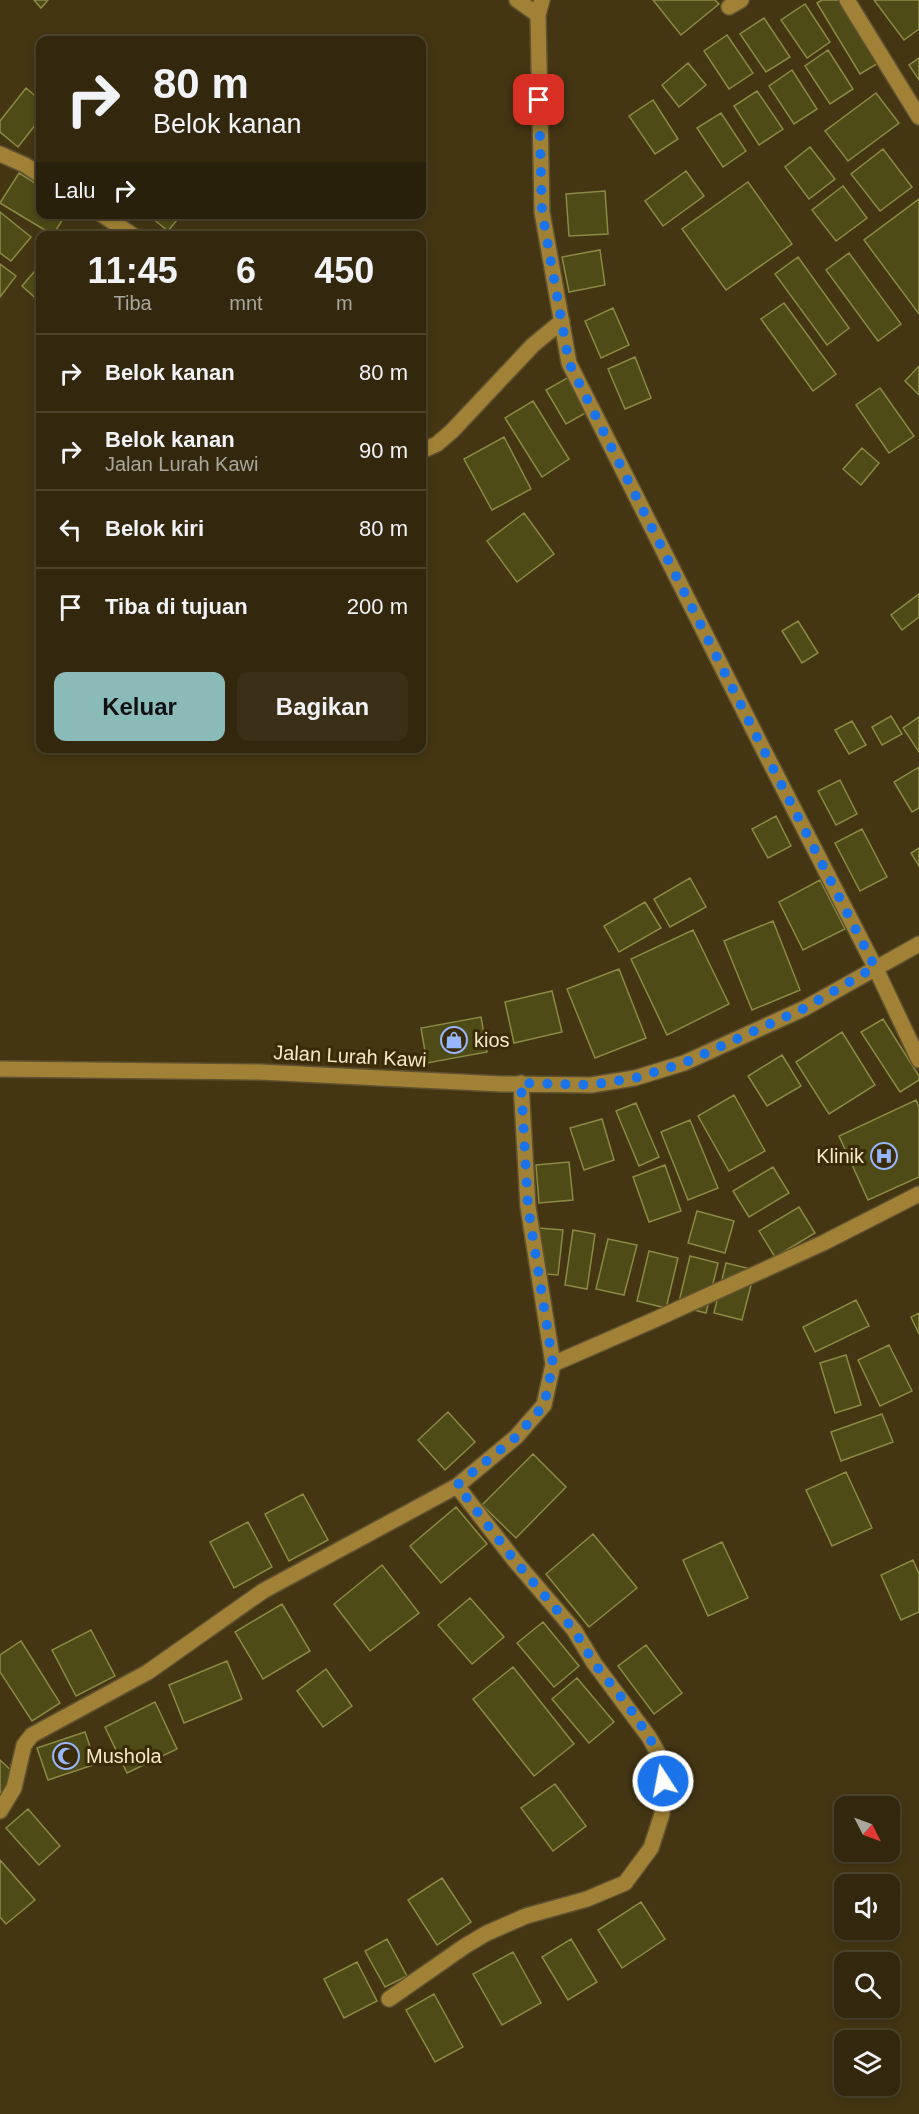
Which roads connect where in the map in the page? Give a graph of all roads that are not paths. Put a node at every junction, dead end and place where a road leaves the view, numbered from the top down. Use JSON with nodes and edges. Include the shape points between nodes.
{"nodes":[{"id":1,"x":517,"y":0,"type":"edge"},
{"id":2,"x":847,"y":0,"type":"edge"},
{"id":3,"x":540,"y":8,"type":"edge"},
{"id":4,"x":919,"y":117,"type":"edge"},
{"id":5,"x":0,"y":154,"type":"edge"},
{"id":6,"x":36,"y":172,"type":"edge"},
{"id":7,"x":108,"y":219,"type":"edge"},
{"id":8,"x":126,"y":231,"type":"edge"},
{"id":9,"x":562,"y":321,"type":"junction"},
{"id":10,"x":426,"y":449,"type":"edge"},
{"id":11,"x":919,"y":944,"type":"edge"},
{"id":12,"x":875,"y":967,"type":"junction"},
{"id":13,"x":919,"y":1060,"type":"edge"},
{"id":14,"x":0,"y":1069,"type":"edge"},
{"id":15,"x":521,"y":1083,"type":"junction"},
{"id":16,"x":919,"y":1194,"type":"edge"},
{"id":17,"x":553,"y":1364,"type":"junction"},
{"id":18,"x":457,"y":1485,"type":"junction"},
{"id":19,"x":0,"y":1811,"type":"edge"},
{"id":20,"x":389,"y":1999,"type":"dead end"}],
"edges":[{"from":1,"to":3,"type":"street"},
{"from":2,"to":4,"type":"street"},
{"from":3,"to":9,"type":"street","via":[[542,212]]},
{"from":5,"to":6,"type":"street"},
{"from":7,"to":8,"type":"street"},
{"from":9,"to":10,"type":"street","via":[[533,345],[452,431]]},
{"from":9,"to":12,"type":"street","via":[[569,363]]},
{"from":11,"to":12,"type":"street","name":"Jalan Lurah Kawi"},
{"from":12,"to":13,"type":"street"},
{"from":12,"to":15,"type":"street","name":"Jalan Lurah Kawi","via":[[805,1008],[684,1063],[635,1078],[591,1085]]},
{"from":14,"to":15,"type":"street","name":"Jalan Lurah Kawi","via":[[260,1072]]},
{"from":15,"to":17,"type":"street","via":[[528,1207]]},
{"from":16,"to":17,"type":"street","via":[[823,1243]]},
{"from":17,"to":18,"type":"street","via":[[544,1405],[516,1437]]},
{"from":18,"to":19,"type":"street","via":[[263,1591],[148,1672],[32,1736],[24,1745],[14,1788]]},
{"from":18,"to":20,"type":"street","via":[[574,1630],[649,1737],[664,1764],[662,1814],[651,1848],[625,1883],[487,1933]]}]}
